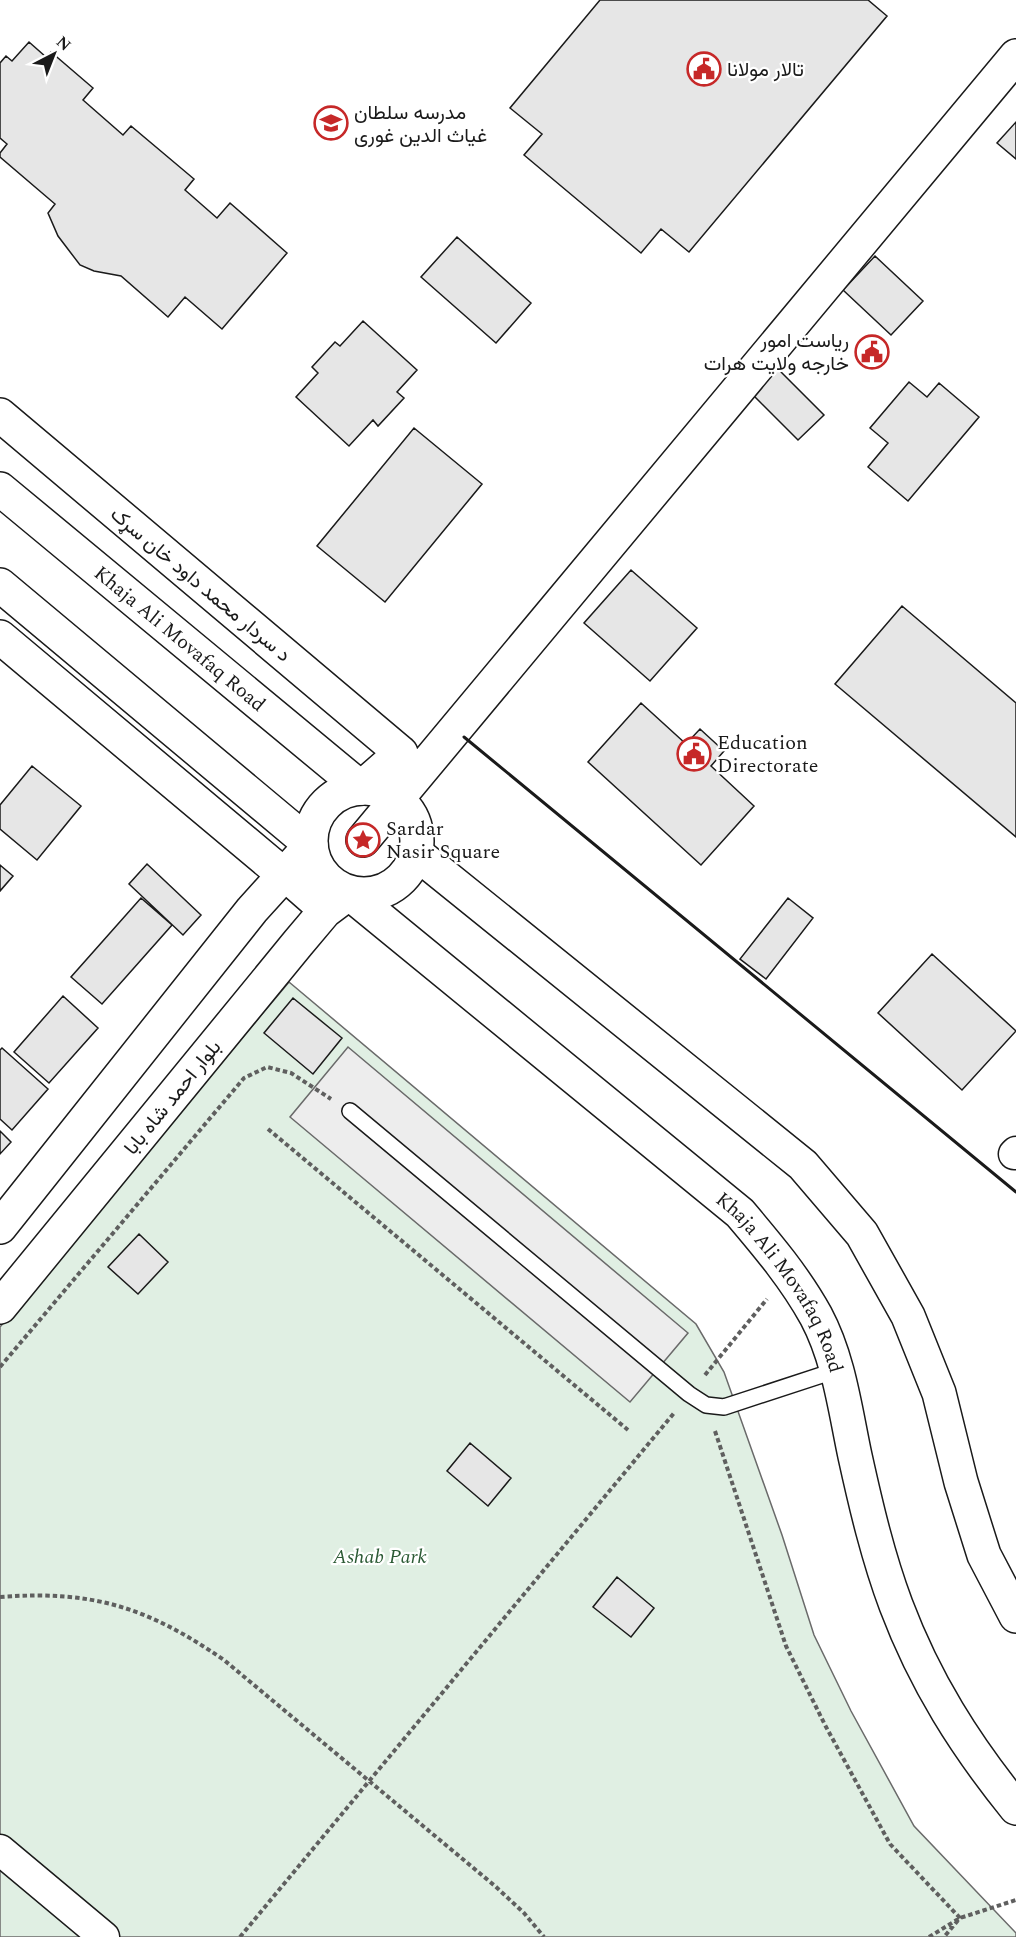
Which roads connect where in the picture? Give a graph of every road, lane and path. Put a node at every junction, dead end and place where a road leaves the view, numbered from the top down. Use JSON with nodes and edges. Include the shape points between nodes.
{"nodes":[{"id":1,"x":1016,"y":57,"type":"edge"},
{"id":2,"x":0,"y":415,"type":"edge"},
{"id":3,"x":0,"y":489,"type":"edge"},
{"id":4,"x":0,"y":585,"type":"edge"},
{"id":5,"x":0,"y":637,"type":"edge"},
{"id":6,"x":401,"y":753,"type":"junction"},
{"id":7,"x":361,"y":788,"type":"junction"},
{"id":8,"x":410,"y":815,"type":"junction"},
{"id":9,"x":363,"y":840,"type":"junction"},
{"id":10,"x":311,"y":845,"type":"junction"},
{"id":11,"x":416,"y":853,"type":"junction"},
{"id":12,"x":284,"y":875,"type":"junction"},
{"id":13,"x":337,"y":902,"type":"junction"},
{"id":14,"x":350,"y":1111,"type":"joint"},
{"id":15,"x":268,"y":1129,"type":"dead end"},
{"id":16,"x":0,"y":1227,"type":"edge"},
{"id":17,"x":789,"y":1272,"type":"junction"},
{"id":18,"x":0,"y":1307,"type":"edge"},
{"id":19,"x":0,"y":1366,"type":"edge"},
{"id":20,"x":837,"y":1370,"type":"junction"},
{"id":21,"x":689,"y":1395,"type":"junction"},
{"id":22,"x":706,"y":1405,"type":"junction"},
{"id":23,"x":628,"y":1430,"type":"dead end"},
{"id":24,"x":0,"y":1597,"type":"edge"},
{"id":25,"x":1016,"y":1616,"type":"edge"},
{"id":26,"x":369,"y":1781,"type":"junction"},
{"id":27,"x":1016,"y":1808,"type":"edge"},
{"id":28,"x":0,"y":1850,"type":"edge"},
{"id":29,"x":1016,"y":1900,"type":"edge"},
{"id":30,"x":960,"y":1918,"type":"junction"},
{"id":31,"x":104,"y":1937,"type":"edge"},
{"id":32,"x":240,"y":1937,"type":"edge"},
{"id":33,"x":544,"y":1937,"type":"edge"},
{"id":34,"x":930,"y":1937,"type":"edge"},
{"id":35,"x":944,"y":1937,"type":"edge"}],
"edges":[{"from":1,"to":9,"type":"main road"},
{"from":2,"to":6,"type":"main road","name":"د سردار محمد داود خان سړک"},
{"from":3,"to":7,"type":"main road","name":"Khaja Ali Movafaq Road"},
{"from":4,"to":10,"type":"main road"},
{"from":5,"to":12,"type":"main road"},
{"from":6,"to":7,"type":"main road"},
{"from":6,"to":9,"type":"main road"},
{"from":7,"to":8,"type":"main road","via":[[390,795]]},
{"from":7,"to":10,"type":"main road","via":[[341,794],[324,806],[316,818]]},
{"from":8,"to":9,"type":"main road"},
{"from":8,"to":11,"type":"main road","via":[[416,830]]},
{"from":10,"to":12,"type":"main road"},
{"from":10,"to":13,"type":"main road","name":"Khaja Ali Movafaq Road","via":[[313,857]]},
{"from":11,"to":13,"type":"main road","via":[[411,867],[392,888]]},
{"from":11,"to":25,"type":"main road","via":[[803,1166],[862,1234],[908,1316],[939,1393],[984,1556]]},
{"from":12,"to":13,"type":"street"},
{"from":12,"to":16,"type":"main road"},
{"from":13,"to":17,"type":"main road","name":"Khaja Ali Movafaq Road","via":[[740,1213]]},
{"from":13,"to":18,"type":"main road","name":"بلوار احمد شاه بابا"},
{"from":14,"to":19,"type":"path","via":[[291,1073],[267,1067],[244,1078]]},
{"from":14,"to":21,"type":"lane"},
{"from":15,"to":23,"type":"path"},
{"from":17,"to":20,"type":"main road","name":"Khaja Ali Movafaq Road","via":[[817,1317]]},
{"from":17,"to":21,"type":"path"},
{"from":20,"to":22,"type":"lane","via":[[724,1407]]},
{"from":20,"to":27,"type":"main road","name":"Khaja Ali Movafaq Road","via":[[867,1512],[896,1605],[935,1692],[982,1766]]},
{"from":21,"to":22,"type":"lane"},
{"from":21,"to":26,"type":"path"},
{"from":22,"to":30,"type":"path","via":[[786,1646],[825,1725],[890,1844]]},
{"from":24,"to":26,"type":"path","via":[[79,1597],[155,1618],[224,1660]]},
{"from":26,"to":32,"type":"path"},
{"from":26,"to":33,"type":"path","via":[[495,1886]]},
{"from":28,"to":31,"type":"street"},
{"from":29,"to":30,"type":"path"},
{"from":30,"to":34,"type":"path"},
{"from":30,"to":35,"type":"path"}]}
